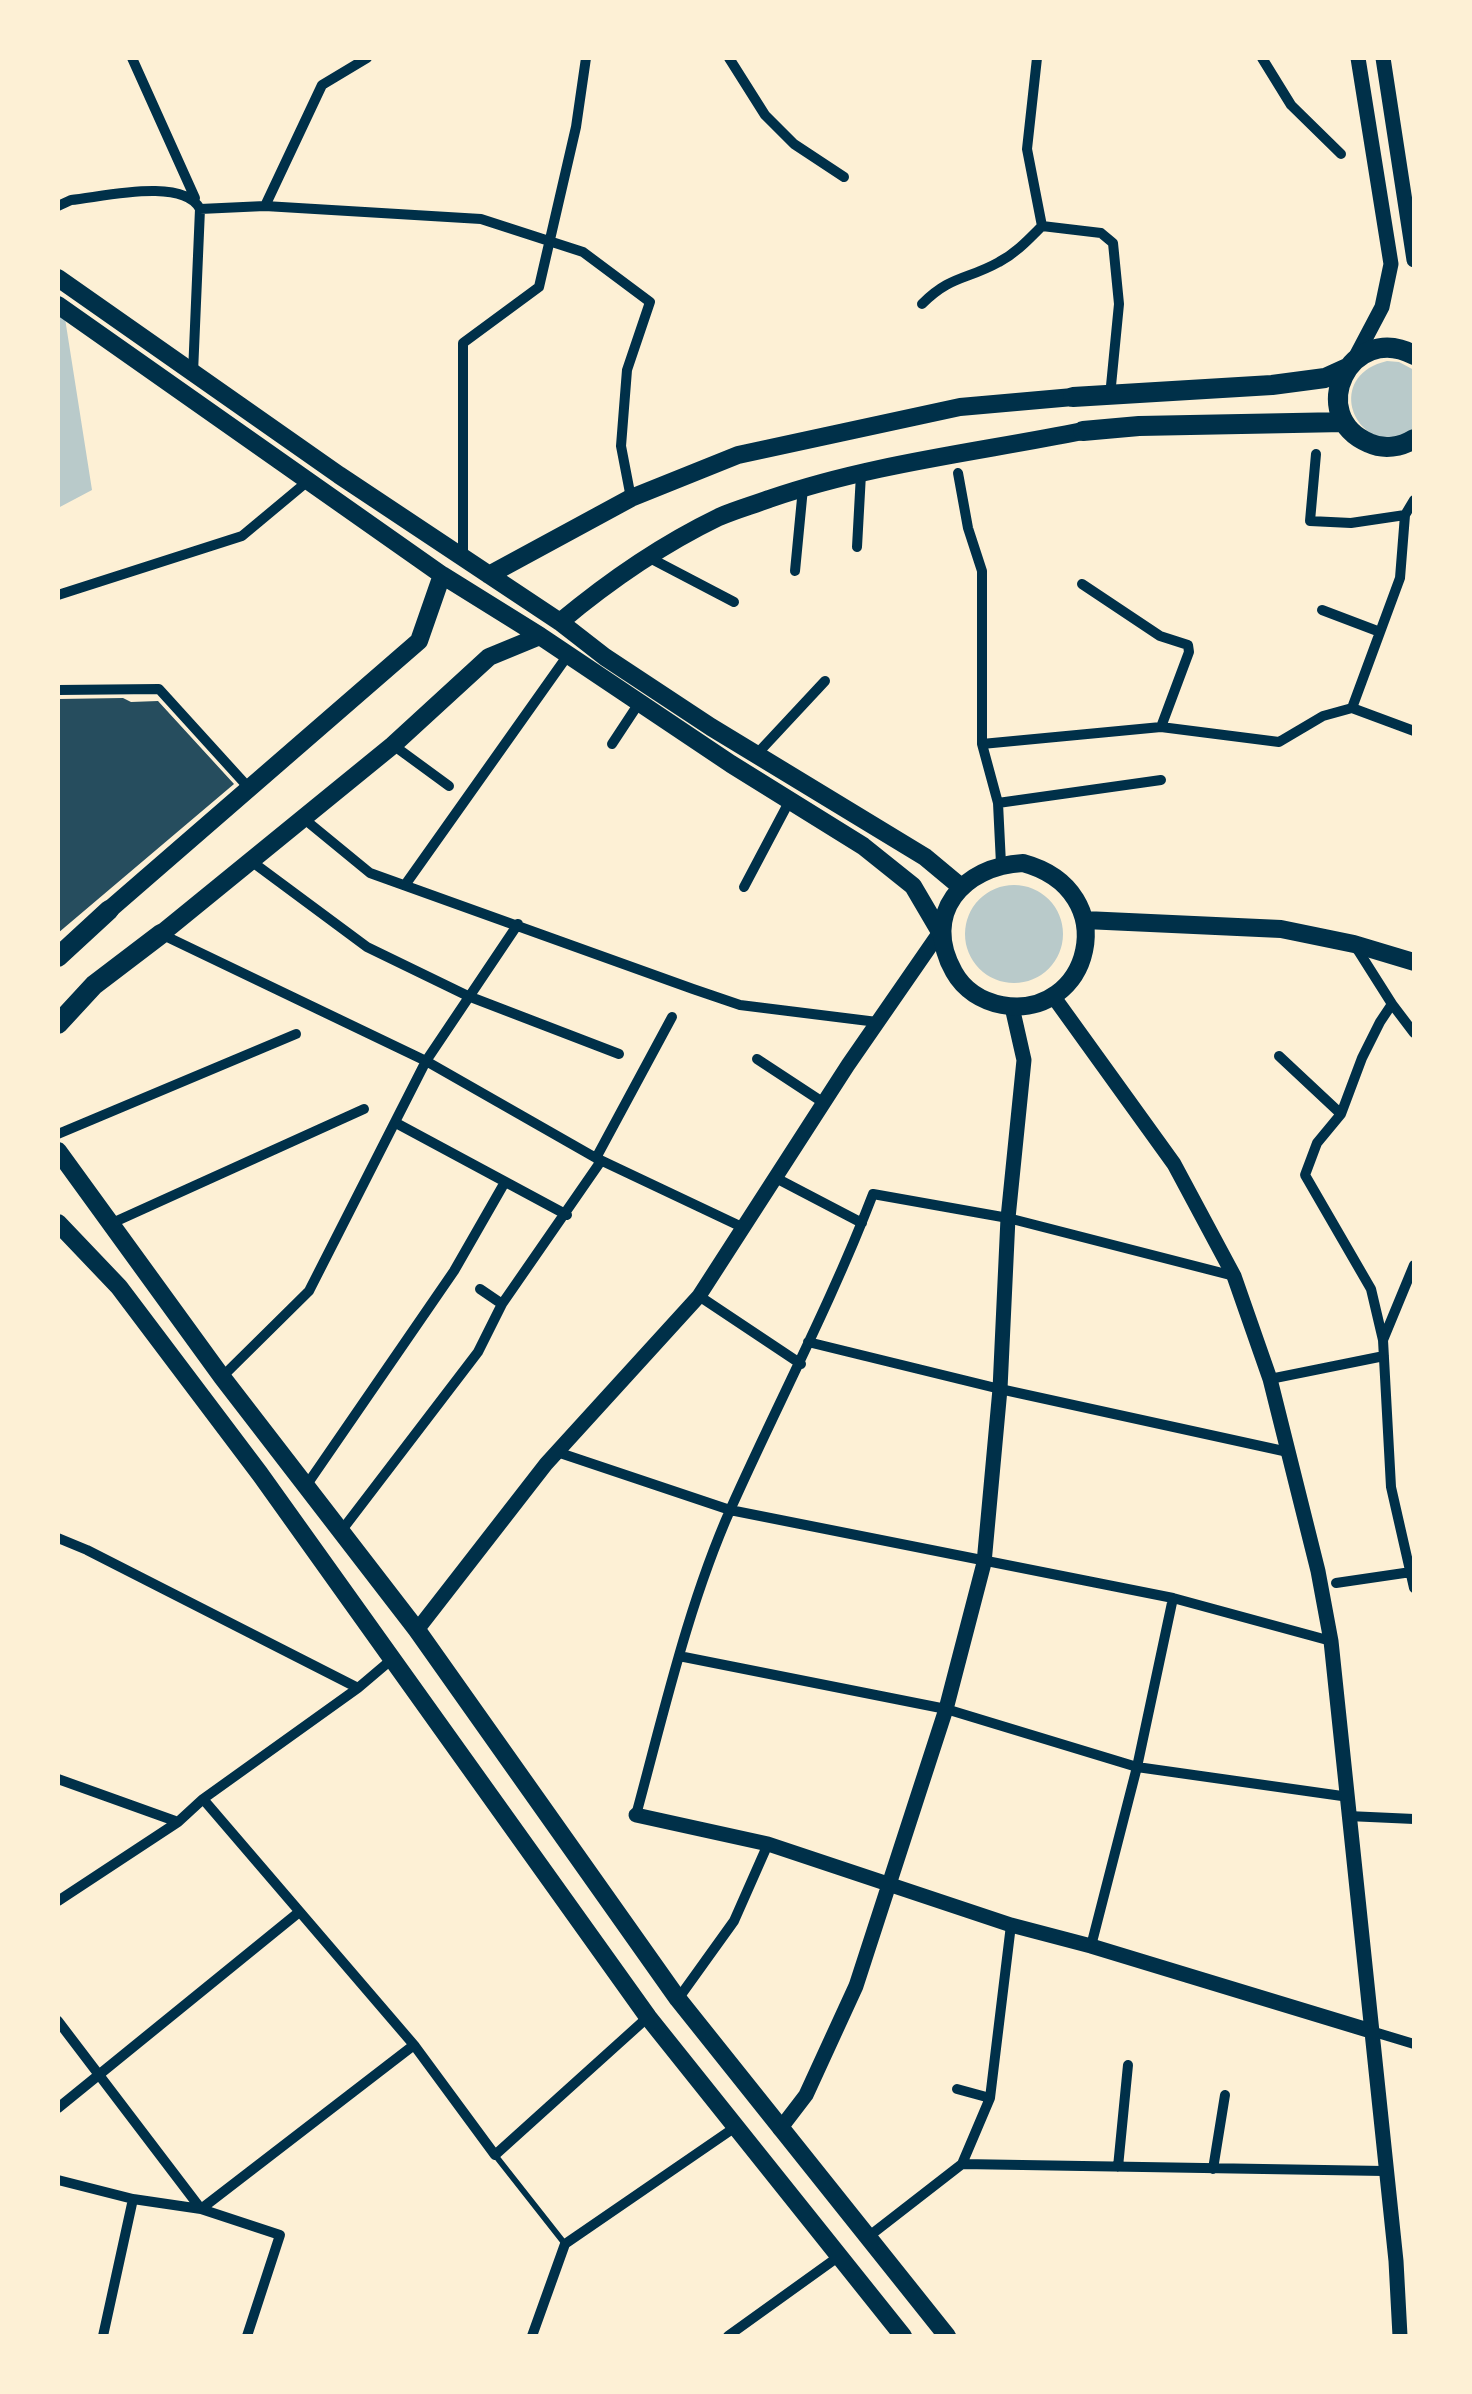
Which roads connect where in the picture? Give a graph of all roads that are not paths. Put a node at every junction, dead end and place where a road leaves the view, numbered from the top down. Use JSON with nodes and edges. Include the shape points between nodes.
{"nodes":[{"id":1,"x":132,"y":58,"type":"edge"},
{"id":2,"x":367,"y":58,"type":"edge"},
{"id":3,"x":586,"y":58,"type":"edge"},
{"id":4,"x":730,"y":58,"type":"edge"},
{"id":5,"x":1037,"y":58,"type":"edge"},
{"id":6,"x":1262,"y":58,"type":"edge"},
{"id":7,"x":1358,"y":58,"type":"edge"},
{"id":8,"x":1383,"y":58,"type":"edge"},
{"id":9,"x":1342,"y":154,"type":"dead end"},
{"id":10,"x":844,"y":177,"type":"dead end"},
{"id":11,"x":198,"y":204,"type":"junction"},
{"id":12,"x":58,"y":206,"type":"edge"},
{"id":13,"x":265,"y":206,"type":"junction"},
{"id":14,"x":1042,"y":226,"type":"junction"},
{"id":15,"x":552,"y":240,"type":"junction"},
{"id":16,"x":1414,"y":260,"type":"edge"},
{"id":17,"x":58,"y":278,"type":"edge"},
{"id":18,"x":922,"y":304,"type":"dead end"},
{"id":19,"x":58,"y":305,"type":"edge"},
{"id":20,"x":1414,"y":355,"type":"edge"},
{"id":21,"x":1350,"y":365,"type":"junction"},
{"id":22,"x":193,"y":374,"type":"junction"},
{"id":23,"x":1110,"y":397,"type":"junction"},
{"id":24,"x":1073,"y":398,"type":"joint"},
{"id":25,"x":1344,"y":422,"type":"junction"},
{"id":26,"x":1083,"y":431,"type":"joint"},
{"id":27,"x":1414,"y":440,"type":"edge"},
{"id":28,"x":1316,"y":454,"type":"dead end"},
{"id":29,"x":861,"y":474,"type":"junction"},
{"id":30,"x":958,"y":474,"type":"dead end"},
{"id":31,"x":306,"y":478,"type":"junction"},
{"id":32,"x":804,"y":487,"type":"junction"},
{"id":33,"x":631,"y":498,"type":"junction"},
{"id":34,"x":1414,"y":500,"type":"edge"},
{"id":35,"x":1405,"y":515,"type":"junction"},
{"id":36,"x":857,"y":547,"type":"dead end"},
{"id":37,"x":647,"y":557,"type":"junction"},
{"id":38,"x":464,"y":558,"type":"junction"},
{"id":39,"x":795,"y":571,"type":"dead end"},
{"id":40,"x":442,"y":574,"type":"junction"},
{"id":41,"x":489,"y":575,"type":"junction"},
{"id":42,"x":1082,"y":584,"type":"dead end"},
{"id":43,"x":58,"y":595,"type":"edge"},
{"id":44,"x":734,"y":602,"type":"dead end"},
{"id":45,"x":1322,"y":610,"type":"dead end"},
{"id":46,"x":560,"y":622,"type":"junction"},
{"id":47,"x":1380,"y":632,"type":"junction"},
{"id":48,"x":540,"y":636,"type":"junction"},
{"id":49,"x":568,"y":656,"type":"junction"},
{"id":50,"x":825,"y":682,"type":"dead end"},
{"id":51,"x":58,"y":690,"type":"edge"},
{"id":52,"x":639,"y":702,"type":"junction"},
{"id":53,"x":1352,"y":708,"type":"junction"},
{"id":54,"x":1161,"y":727,"type":"junction"},
{"id":55,"x":1414,"y":731,"type":"edge"},
{"id":56,"x":393,"y":744,"type":"junction"},
{"id":57,"x":612,"y":744,"type":"dead end"},
{"id":58,"x":982,"y":744,"type":"junction"},
{"id":59,"x":756,"y":755,"type":"junction"},
{"id":60,"x":1161,"y":780,"type":"dead end"},
{"id":61,"x":449,"y":786,"type":"dead end"},
{"id":62,"x":248,"y":787,"type":"junction"},
{"id":63,"x":790,"y":800,"type":"junction"},
{"id":64,"x":998,"y":803,"type":"junction"},
{"id":65,"x":303,"y":818,"type":"junction"},
{"id":66,"x":251,"y":861,"type":"junction"},
{"id":67,"x":1001,"y":864,"type":"junction"},
{"id":68,"x":405,"y":884,"type":"junction"},
{"id":69,"x":744,"y":887,"type":"dead end"},
{"id":70,"x":961,"y":887,"type":"junction"},
{"id":71,"x":109,"y":910,"type":"joint"},
{"id":72,"x":1085,"y":920,"type":"junction"},
{"id":73,"x":518,"y":924,"type":"junction"},
{"id":74,"x":940,"y":932,"type":"junction"},
{"id":75,"x":161,"y":934,"type":"junction"},
{"id":76,"x":1354,"y":944,"type":"junction"},
{"id":77,"x":58,"y":958,"type":"edge"},
{"id":78,"x":1414,"y":962,"type":"edge"},
{"id":79,"x":468,"y":996,"type":"junction"},
{"id":80,"x":1052,"y":996,"type":"junction"},
{"id":81,"x":1392,"y":1004,"type":"junction"},
{"id":82,"x":1012,"y":1007,"type":"junction"},
{"id":83,"x":672,"y":1017,"type":"dead end"},
{"id":84,"x":878,"y":1022,"type":"junction"},
{"id":85,"x":58,"y":1024,"type":"edge"},
{"id":86,"x":1414,"y":1032,"type":"edge"},
{"id":87,"x":296,"y":1034,"type":"dead end"},
{"id":88,"x":619,"y":1054,"type":"dead end"},
{"id":89,"x":1279,"y":1056,"type":"dead end"},
{"id":90,"x":757,"y":1059,"type":"dead end"},
{"id":91,"x":426,"y":1061,"type":"junction"},
{"id":92,"x":824,"y":1103,"type":"junction"},
{"id":93,"x":364,"y":1109,"type":"dead end"},
{"id":94,"x":1341,"y":1114,"type":"junction"},
{"id":95,"x":396,"y":1123,"type":"junction"},
{"id":96,"x":58,"y":1134,"type":"edge"},
{"id":97,"x":58,"y":1151,"type":"edge"},
{"id":98,"x":599,"y":1160,"type":"junction"},
{"id":99,"x":774,"y":1177,"type":"junction"},
{"id":100,"x":505,"y":1182,"type":"junction"},
{"id":101,"x":566,"y":1215,"type":"junction"},
{"id":102,"x":1008,"y":1218,"type":"junction"},
{"id":103,"x":58,"y":1223,"type":"edge"},
{"id":104,"x":862,"y":1223,"type":"junction"},
{"id":105,"x":110,"y":1224,"type":"junction"},
{"id":106,"x":744,"y":1228,"type":"junction"},
{"id":107,"x":1414,"y":1265,"type":"edge"},
{"id":108,"x":1234,"y":1276,"type":"junction"},
{"id":109,"x":480,"y":1289,"type":"dead end"},
{"id":110,"x":699,"y":1296,"type":"junction"},
{"id":111,"x":502,"y":1304,"type":"junction"},
{"id":112,"x":1383,"y":1340,"type":"junction"},
{"id":113,"x":808,"y":1342,"type":"junction"},
{"id":114,"x":1384,"y":1356,"type":"junction"},
{"id":115,"x":801,"y":1364,"type":"junction"},
{"id":116,"x":222,"y":1377,"type":"junction"},
{"id":117,"x":1270,"y":1379,"type":"junction"},
{"id":118,"x":1000,"y":1389,"type":"junction"},
{"id":119,"x":557,"y":1452,"type":"junction"},
{"id":120,"x":1288,"y":1452,"type":"junction"},
{"id":121,"x":306,"y":1486,"type":"junction"},
{"id":122,"x":730,"y":1510,"type":"junction"},
{"id":123,"x":342,"y":1530,"type":"junction"},
{"id":124,"x":58,"y":1538,"type":"edge"},
{"id":125,"x":984,"y":1563,"type":"junction"},
{"id":126,"x":1412,"y":1572,"type":"junction"},
{"id":127,"x":1336,"y":1583,"type":"dead end"},
{"id":128,"x":1414,"y":1588,"type":"edge"},
{"id":129,"x":1173,"y":1598,"type":"junction"},
{"id":130,"x":417,"y":1630,"type":"junction"},
{"id":131,"x":1331,"y":1641,"type":"junction"},
{"id":132,"x":679,"y":1656,"type":"junction"},
{"id":133,"x":392,"y":1660,"type":"junction"},
{"id":134,"x":358,"y":1688,"type":"junction"},
{"id":135,"x":946,"y":1709,"type":"junction"},
{"id":136,"x":1137,"y":1767,"type":"junction"},
{"id":137,"x":58,"y":1779,"type":"edge"},
{"id":138,"x":1349,"y":1797,"type":"junction"},
{"id":139,"x":203,"y":1799,"type":"junction"},
{"id":140,"x":636,"y":1814,"type":"joint"},
{"id":141,"x":1348,"y":1816,"type":"junction"},
{"id":142,"x":1414,"y":1819,"type":"edge"},
{"id":143,"x":178,"y":1822,"type":"junction"},
{"id":144,"x":768,"y":1844,"type":"junction"},
{"id":145,"x":890,"y":1885,"type":"junction"},
{"id":146,"x":58,"y":1901,"type":"edge"},
{"id":147,"x":298,"y":1912,"type":"junction"},
{"id":148,"x":1011,"y":1926,"type":"junction"},
{"id":149,"x":1091,"y":1946,"type":"junction"},
{"id":150,"x":678,"y":1999,"type":"junction"},
{"id":151,"x":648,"y":2017,"type":"junction"},
{"id":152,"x":58,"y":2020,"type":"edge"},
{"id":153,"x":1371,"y":2030,"type":"junction"},
{"id":154,"x":414,"y":2044,"type":"junction"},
{"id":155,"x":1414,"y":2044,"type":"edge"},
{"id":156,"x":1128,"y":2064,"type":"dead end"},
{"id":157,"x":98,"y":2074,"type":"junction"},
{"id":158,"x":957,"y":2089,"type":"dead end"},
{"id":159,"x":1225,"y":2096,"type":"dead end"},
{"id":160,"x":990,"y":2098,"type":"junction"},
{"id":161,"x":58,"y":2108,"type":"edge"},
{"id":162,"x":734,"y":2128,"type":"junction"},
{"id":163,"x":780,"y":2129,"type":"junction"},
{"id":164,"x":495,"y":2155,"type":"junction"},
{"id":165,"x":962,"y":2164,"type":"junction"},
{"id":166,"x":1118,"y":2167,"type":"junction"},
{"id":167,"x":1213,"y":2169,"type":"junction"},
{"id":168,"x":1384,"y":2171,"type":"junction"},
{"id":169,"x":58,"y":2180,"type":"edge"},
{"id":170,"x":133,"y":2198,"type":"junction"},
{"id":171,"x":201,"y":2209,"type":"junction"},
{"id":172,"x":868,"y":2236,"type":"junction"},
{"id":173,"x":564,"y":2244,"type":"junction"},
{"id":174,"x":838,"y":2257,"type":"junction"},
{"id":175,"x":102,"y":2336,"type":"edge"},
{"id":176,"x":247,"y":2336,"type":"edge"},
{"id":177,"x":532,"y":2336,"type":"edge"},
{"id":178,"x":728,"y":2336,"type":"edge"},
{"id":179,"x":901,"y":2336,"type":"edge"},
{"id":180,"x":947,"y":2336,"type":"edge"},
{"id":181,"x":1400,"y":2336,"type":"edge"}],
"edges":[{"from":1,"to":11,"type":"street"},
{"from":2,"to":13,"type":"street","via":[[322,85]]},
{"from":3,"to":15,"type":"street"},
{"from":4,"to":10,"type":"street","via":[[765,115]]},
{"from":5,"to":14,"type":"street","via":[[1027,149]]},
{"from":6,"to":9,"type":"street","via":[[1291,105]]},
{"from":7,"to":21,"type":"street","via":[[1391,264],[1382,307]]},
{"from":8,"to":16,"type":"street"},
{"from":11,"to":12,"type":"street","via":[[173,190]]},
{"from":11,"to":13,"type":"street"},
{"from":11,"to":22,"type":"street"},
{"from":13,"to":15,"type":"street","via":[[482,219]]},
{"from":14,"to":18,"type":"street","via":[[996,264],[940,286]]},
{"from":14,"to":23,"type":"street","via":[[1101,233],[1113,243],[1119,304]]},
{"from":15,"to":33,"type":"street","via":[[583,252],[650,302],[627,370],[621,446]]},
{"from":15,"to":38,"type":"street","via":[[539,288],[463,342]]},
{"from":17,"to":22,"type":"main road"},
{"from":19,"to":31,"type":"main road"},
{"from":20,"to":21,"type":"main road","via":[[1380,348]]},
{"from":21,"to":23,"type":"main road","via":[[1325,378]]},
{"from":21,"to":25,"type":"main road","via":[[1338,400]]},
{"from":22,"to":38,"type":"main road"},
{"from":23,"to":24,"type":"main road"},
{"from":24,"to":33,"type":"main road","via":[[960,408],[756,451]]},
{"from":25,"to":26,"type":"main road"},
{"from":25,"to":27,"type":"main road","via":[[1380,447]]},
{"from":26,"to":29,"type":"main road"},
{"from":28,"to":35,"type":"street","via":[[1310,521]]},
{"from":29,"to":32,"type":"main road"},
{"from":29,"to":36,"type":"street"},
{"from":30,"to":58,"type":"street","via":[[982,571]]},
{"from":31,"to":40,"type":"main road"},
{"from":31,"to":43,"type":"street","via":[[242,536]]},
{"from":32,"to":37,"type":"main road","via":[[722,516]]},
{"from":32,"to":39,"type":"street"},
{"from":33,"to":41,"type":"main road"},
{"from":34,"to":35,"type":"street"},
{"from":35,"to":47,"type":"street","via":[[1400,578]]},
{"from":37,"to":44,"type":"street"},
{"from":37,"to":46,"type":"main road"},
{"from":38,"to":41,"type":"main road"},
{"from":40,"to":48,"type":"main road"},
{"from":40,"to":62,"type":"main road","via":[[419,640]]},
{"from":41,"to":46,"type":"main road"},
{"from":42,"to":54,"type":"street","via":[[1160,636],[1188,645]]},
{"from":45,"to":47,"type":"street"},
{"from":46,"to":59,"type":"main road"},
{"from":47,"to":53,"type":"street"},
{"from":48,"to":49,"type":"main road"},
{"from":48,"to":56,"type":"main road","via":[[489,657]]},
{"from":49,"to":52,"type":"main road"},
{"from":49,"to":68,"type":"street"},
{"from":50,"to":59,"type":"street"},
{"from":51,"to":62,"type":"street","via":[[159,688]]},
{"from":52,"to":57,"type":"street"},
{"from":52,"to":63,"type":"main road"},
{"from":53,"to":54,"type":"street","via":[[1279,742]]},
{"from":53,"to":55,"type":"street"},
{"from":54,"to":58,"type":"street"},
{"from":56,"to":61,"type":"street"},
{"from":56,"to":65,"type":"main road"},
{"from":58,"to":64,"type":"street"},
{"from":59,"to":70,"type":"main road","via":[[926,857]]},
{"from":60,"to":64,"type":"street"},
{"from":62,"to":71,"type":"main road"},
{"from":63,"to":69,"type":"street"},
{"from":63,"to":74,"type":"main road","via":[[913,886]]},
{"from":64,"to":67,"type":"street"},
{"from":65,"to":66,"type":"main road"},
{"from":65,"to":68,"type":"street","via":[[370,873]]},
{"from":66,"to":75,"type":"main road"},
{"from":66,"to":79,"type":"street","via":[[366,947]]},
{"from":67,"to":70,"type":"main road"},
{"from":67,"to":72,"type":"main road","via":[[1045,869],[1070,890]]},
{"from":68,"to":73,"type":"street"},
{"from":70,"to":74,"type":"main road"},
{"from":71,"to":77,"type":"main road"},
{"from":72,"to":76,"type":"main road","via":[[1281,929]]},
{"from":72,"to":80,"type":"main road","via":[[1081,963]]},
{"from":73,"to":79,"type":"street"},
{"from":73,"to":84,"type":"street","via":[[740,1005]]},
{"from":74,"to":82,"type":"main road","via":[[946,958],[972,993]]},
{"from":74,"to":84,"type":"street"},
{"from":75,"to":85,"type":"main road"},
{"from":75,"to":91,"type":"street"},
{"from":76,"to":78,"type":"main road"},
{"from":76,"to":81,"type":"street"},
{"from":79,"to":88,"type":"street"},
{"from":79,"to":91,"type":"street"},
{"from":80,"to":82,"type":"main road"},
{"from":80,"to":108,"type":"street","via":[[1174,1164]]},
{"from":81,"to":86,"type":"street"},
{"from":81,"to":94,"type":"street"},
{"from":82,"to":102,"type":"street","via":[[1024,1060]]},
{"from":83,"to":98,"type":"street"},
{"from":84,"to":92,"type":"street"},
{"from":87,"to":96,"type":"street"},
{"from":89,"to":94,"type":"street"},
{"from":90,"to":92,"type":"street"},
{"from":91,"to":95,"type":"street"},
{"from":91,"to":98,"type":"street"},
{"from":92,"to":99,"type":"street"},
{"from":93,"to":105,"type":"street"},
{"from":94,"to":112,"type":"street","via":[[1318,1142],[1305,1174],[1370,1289]]},
{"from":95,"to":100,"type":"street"},
{"from":95,"to":116,"type":"street","via":[[309,1292]]},
{"from":97,"to":105,"type":"main road"},
{"from":98,"to":101,"type":"street"},
{"from":98,"to":106,"type":"street"},
{"from":99,"to":104,"type":"street"},
{"from":99,"to":106,"type":"street"},
{"from":100,"to":101,"type":"street"},
{"from":100,"to":121,"type":"street","via":[[454,1272]]},
{"from":101,"to":111,"type":"street"},
{"from":102,"to":104,"type":"street","via":[[873,1194]]},
{"from":102,"to":108,"type":"street"},
{"from":102,"to":118,"type":"street"},
{"from":103,"to":133,"type":"main road","via":[[130,1302]]},
{"from":104,"to":113,"type":"street"},
{"from":105,"to":116,"type":"main road"},
{"from":106,"to":110,"type":"street"},
{"from":107,"to":112,"type":"street"},
{"from":108,"to":117,"type":"street"},
{"from":109,"to":111,"type":"street"},
{"from":110,"to":115,"type":"street"},
{"from":110,"to":119,"type":"street"},
{"from":111,"to":123,"type":"street","via":[[478,1352]]},
{"from":112,"to":114,"type":"street"},
{"from":113,"to":115,"type":"street"},
{"from":113,"to":118,"type":"street"},
{"from":114,"to":117,"type":"street"},
{"from":114,"to":126,"type":"street","via":[[1391,1487]]},
{"from":115,"to":122,"type":"street"},
{"from":116,"to":121,"type":"main road"},
{"from":117,"to":120,"type":"street"},
{"from":118,"to":120,"type":"street"},
{"from":118,"to":125,"type":"street"},
{"from":119,"to":122,"type":"street"},
{"from":119,"to":130,"type":"street"},
{"from":120,"to":131,"type":"street"},
{"from":121,"to":123,"type":"main road"},
{"from":122,"to":125,"type":"street"},
{"from":122,"to":132,"type":"street"},
{"from":123,"to":130,"type":"main road"},
{"from":124,"to":134,"type":"street"},
{"from":125,"to":129,"type":"street"},
{"from":125,"to":135,"type":"street"},
{"from":126,"to":127,"type":"street"},
{"from":126,"to":128,"type":"street"},
{"from":129,"to":131,"type":"street"},
{"from":129,"to":136,"type":"street"},
{"from":130,"to":150,"type":"main road"},
{"from":131,"to":138,"type":"street"},
{"from":132,"to":135,"type":"street"},
{"from":132,"to":140,"type":"street"},
{"from":133,"to":134,"type":"street"},
{"from":133,"to":151,"type":"main road"},
{"from":134,"to":139,"type":"street"},
{"from":135,"to":136,"type":"street"},
{"from":135,"to":145,"type":"street"},
{"from":136,"to":138,"type":"street"},
{"from":136,"to":149,"type":"street"},
{"from":137,"to":143,"type":"street"},
{"from":138,"to":141,"type":"street"},
{"from":139,"to":143,"type":"street"},
{"from":139,"to":147,"type":"street"},
{"from":140,"to":144,"type":"street"},
{"from":141,"to":142,"type":"street"},
{"from":141,"to":153,"type":"street"},
{"from":143,"to":146,"type":"street"},
{"from":144,"to":145,"type":"street"},
{"from":144,"to":150,"type":"street","via":[[734,1921]]},
{"from":145,"to":148,"type":"street"},
{"from":145,"to":163,"type":"street","via":[[856,1986],[806,2095]]},
{"from":147,"to":154,"type":"street"},
{"from":147,"to":157,"type":"street"},
{"from":148,"to":149,"type":"street"},
{"from":148,"to":160,"type":"street"},
{"from":149,"to":153,"type":"street"},
{"from":150,"to":163,"type":"main road"},
{"from":151,"to":162,"type":"main road"},
{"from":151,"to":164,"type":"street"},
{"from":152,"to":157,"type":"street"},
{"from":153,"to":155,"type":"street"},
{"from":153,"to":168,"type":"street"},
{"from":154,"to":164,"type":"street"},
{"from":154,"to":171,"type":"street"},
{"from":156,"to":166,"type":"street"},
{"from":157,"to":161,"type":"street"},
{"from":157,"to":171,"type":"street"},
{"from":158,"to":160,"type":"street"},
{"from":159,"to":167,"type":"street"},
{"from":160,"to":165,"type":"street"},
{"from":162,"to":173,"type":"street"},
{"from":162,"to":174,"type":"main road"},
{"from":163,"to":172,"type":"main road"},
{"from":164,"to":173,"type":"lane"},
{"from":165,"to":166,"type":"street"},
{"from":165,"to":172,"type":"street"},
{"from":166,"to":167,"type":"street"},
{"from":167,"to":168,"type":"street"},
{"from":168,"to":181,"type":"street"},
{"from":169,"to":170,"type":"street"},
{"from":170,"to":171,"type":"street"},
{"from":170,"to":175,"type":"street"},
{"from":171,"to":176,"type":"street","via":[[280,2235]]},
{"from":172,"to":180,"type":"main road"},
{"from":173,"to":177,"type":"street"},
{"from":174,"to":178,"type":"street"},
{"from":174,"to":179,"type":"main road"}]}
